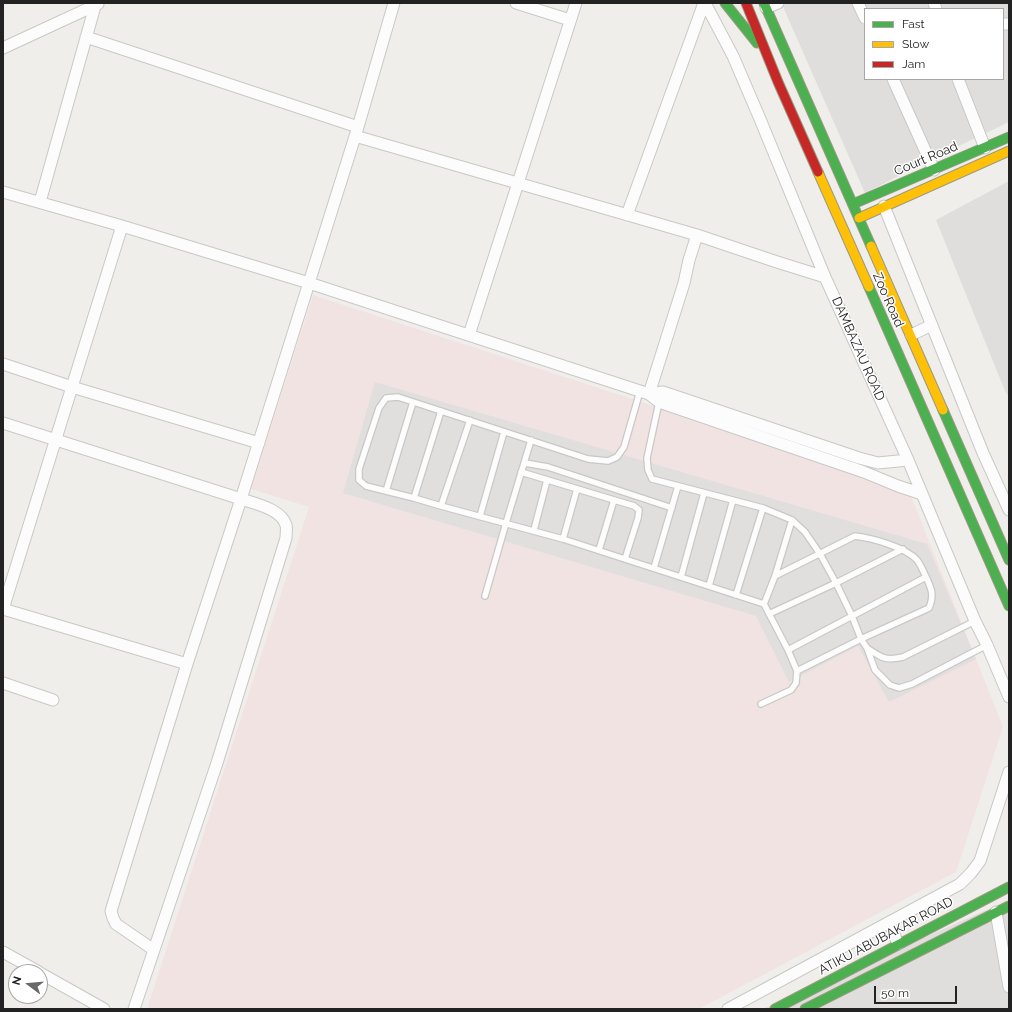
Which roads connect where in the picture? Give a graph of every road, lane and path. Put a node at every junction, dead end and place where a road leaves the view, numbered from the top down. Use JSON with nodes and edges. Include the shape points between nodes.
{"nodes":[{"id":1,"x":394,"y":3,"type":"edge"},
{"id":2,"x":516,"y":3,"type":"edge"},
{"id":3,"x":576,"y":3,"type":"edge"},
{"id":4,"x":704,"y":3,"type":"edge"},
{"id":5,"x":725,"y":3,"type":"edge"},
{"id":6,"x":746,"y":3,"type":"edge"},
{"id":7,"x":778,"y":3,"type":"edge"},
{"id":8,"x":858,"y":3,"type":"edge"},
{"id":9,"x":98,"y":4,"type":"edge"},
{"id":10,"x":765,"y":5,"type":"edge"},
{"id":11,"x":864,"y":16,"type":"edge"},
{"id":12,"x":570,"y":20,"type":"junction"},
{"id":13,"x":86,"y":37,"type":"junction"},
{"id":14,"x":3,"y":48,"type":"edge"},
{"id":15,"x":767,"y":55,"type":"junction"},
{"id":16,"x":893,"y":80,"type":"edge"},
{"id":17,"x":958,"y":80,"type":"edge"},
{"id":18,"x":357,"y":132,"type":"junction"},
{"id":19,"x":1009,"y":137,"type":"edge"},
{"id":20,"x":985,"y":148,"type":"junction"},
{"id":21,"x":1009,"y":151,"type":"edge"},
{"id":22,"x":934,"y":170,"type":"junction"},
{"id":23,"x":518,"y":183,"type":"junction"},
{"id":24,"x":3,"y":192,"type":"edge"},
{"id":25,"x":40,"y":202,"type":"junction"},
{"id":26,"x":853,"y":204,"type":"junction"},
{"id":27,"x":884,"y":206,"type":"junction"},
{"id":28,"x":627,"y":215,"type":"junction"},
{"id":29,"x":859,"y":218,"type":"junction"},
{"id":30,"x":122,"y":226,"type":"junction"},
{"id":31,"x":697,"y":235,"type":"junction"},
{"id":32,"x":825,"y":277,"type":"junction"},
{"id":33,"x":309,"y":283,"type":"junction"},
{"id":34,"x":932,"y":325,"type":"junction"},
{"id":35,"x":469,"y":335,"type":"junction"},
{"id":36,"x":910,"y":336,"type":"junction"},
{"id":37,"x":3,"y":364,"type":"edge"},
{"id":38,"x":72,"y":387,"type":"junction"},
{"id":39,"x":645,"y":392,"type":"junction"},
{"id":40,"x":413,"y":402,"type":"junction"},
{"id":41,"x":659,"y":402,"type":"junction"},
{"id":42,"x":441,"y":411,"type":"junction"},
{"id":43,"x":470,"y":420,"type":"junction"},
{"id":44,"x":3,"y":423,"type":"edge"},
{"id":45,"x":504,"y":432,"type":"junction"},
{"id":46,"x":56,"y":440,"type":"junction"},
{"id":47,"x":531,"y":440,"type":"junction"},
{"id":48,"x":259,"y":443,"type":"junction"},
{"id":49,"x":983,"y":453,"type":"junction"},
{"id":50,"x":908,"y":460,"type":"junction"},
{"id":51,"x":966,"y":461,"type":"junction"},
{"id":52,"x":525,"y":463,"type":"junction"},
{"id":53,"x":521,"y":472,"type":"junction"},
{"id":54,"x":547,"y":480,"type":"junction"},
{"id":55,"x":678,"y":486,"type":"junction"},
{"id":56,"x":577,"y":489,"type":"junction"},
{"id":57,"x":386,"y":491,"type":"junction"},
{"id":58,"x":704,"y":492,"type":"junction"},
{"id":59,"x":922,"y":494,"type":"junction"},
{"id":60,"x":414,"y":498,"type":"junction"},
{"id":61,"x":242,"y":499,"type":"junction"},
{"id":62,"x":614,"y":500,"type":"junction"},
{"id":63,"x":734,"y":500,"type":"junction"},
{"id":64,"x":441,"y":506,"type":"junction"},
{"id":65,"x":1008,"y":507,"type":"edge"},
{"id":66,"x":672,"y":508,"type":"junction"},
{"id":67,"x":763,"y":508,"type":"junction"},
{"id":68,"x":480,"y":516,"type":"junction"},
{"id":69,"x":792,"y":520,"type":"junction"},
{"id":70,"x":506,"y":523,"type":"junction"},
{"id":71,"x":534,"y":530,"type":"junction"},
{"id":72,"x":562,"y":539,"type":"junction"},
{"id":73,"x":903,"y":549,"type":"junction"},
{"id":74,"x":599,"y":550,"type":"junction"},
{"id":75,"x":820,"y":554,"type":"junction"},
{"id":76,"x":625,"y":559,"type":"junction"},
{"id":77,"x":1009,"y":560,"type":"edge"},
{"id":78,"x":654,"y":568,"type":"junction"},
{"id":79,"x":775,"y":576,"type":"junction"},
{"id":80,"x":681,"y":577,"type":"junction"},
{"id":81,"x":926,"y":577,"type":"junction"},
{"id":82,"x":836,"y":583,"type":"junction"},
{"id":83,"x":710,"y":586,"type":"junction"},
{"id":84,"x":736,"y":595,"type":"junction"},
{"id":85,"x":485,"y":596,"type":"dead end"},
{"id":86,"x":764,"y":604,"type":"junction"},
{"id":87,"x":1009,"y":606,"type":"edge"},
{"id":88,"x":3,"y":609,"type":"edge"},
{"id":89,"x":769,"y":614,"type":"junction"},
{"id":90,"x":852,"y":616,"type":"junction"},
{"id":91,"x":975,"y":622,"type":"junction"},
{"id":92,"x":861,"y":639,"type":"junction"},
{"id":93,"x":987,"y":646,"type":"junction"},
{"id":94,"x":867,"y":648,"type":"junction"},
{"id":95,"x":788,"y":650,"type":"junction"},
{"id":96,"x":187,"y":664,"type":"junction"},
{"id":97,"x":797,"y":671,"type":"junction"},
{"id":98,"x":3,"y":683,"type":"edge"},
{"id":99,"x":1009,"y":697,"type":"edge"},
{"id":100,"x":54,"y":700,"type":"dead end"},
{"id":101,"x":761,"y":704,"type":"dead end"},
{"id":102,"x":1009,"y":772,"type":"edge"},
{"id":103,"x":1009,"y":886,"type":"edge"},
{"id":104,"x":1009,"y":906,"type":"edge"},
{"id":105,"x":996,"y":912,"type":"junction"},
{"id":106,"x":890,"y":922,"type":"junction"},
{"id":107,"x":898,"y":944,"type":"junction"},
{"id":108,"x":154,"y":950,"type":"junction"},
{"id":109,"x":3,"y":952,"type":"edge"},
{"id":110,"x":25,"y":964,"type":"edge"},
{"id":111,"x":48,"y":977,"type":"edge"},
{"id":112,"x":1009,"y":987,"type":"edge"},
{"id":113,"x":104,"y":1009,"type":"edge"},
{"id":114,"x":134,"y":1009,"type":"edge"},
{"id":115,"x":728,"y":1009,"type":"edge"},
{"id":116,"x":775,"y":1009,"type":"edge"},
{"id":117,"x":805,"y":1009,"type":"edge"}],
"edges":[{"from":1,"to":18,"type":"street"},
{"from":2,"to":12,"type":"street"},
{"from":3,"to":12,"type":"street"},
{"from":4,"to":28,"type":"street"},
{"from":4,"to":32,"type":"street","name":"DAMBAZAU ROAD","via":[[733,56]]},
{"from":5,"to":15,"type":"main road"},
{"from":6,"to":15,"type":"main road","name":"Zoo Road"},
{"from":7,"to":10,"type":"street"},
{"from":8,"to":11,"type":"street"},
{"from":9,"to":13,"type":"street"},
{"from":9,"to":14,"type":"street"},
{"from":10,"to":26,"type":"main road","name":"Zoo Road"},
{"from":12,"to":23,"type":"street"},
{"from":13,"to":18,"type":"street"},
{"from":13,"to":25,"type":"street"},
{"from":15,"to":87,"type":"main road","name":"Zoo Road"},
{"from":16,"to":22,"type":"street"},
{"from":17,"to":20,"type":"street"},
{"from":18,"to":23,"type":"street"},
{"from":18,"to":33,"type":"street"},
{"from":19,"to":20,"type":"main road","name":"Court Road"},
{"from":20,"to":22,"type":"main road","name":"Court Road"},
{"from":21,"to":27,"type":"main road","name":"Court Road"},
{"from":22,"to":26,"type":"main road","name":"Court Road"},
{"from":23,"to":28,"type":"street"},
{"from":23,"to":35,"type":"street"},
{"from":24,"to":25,"type":"street"},
{"from":25,"to":30,"type":"street"},
{"from":26,"to":29,"type":"main road","name":"Zoo Road"},
{"from":27,"to":29,"type":"main road","name":"Court Road"},
{"from":27,"to":34,"type":"street"},
{"from":28,"to":31,"type":"street"},
{"from":29,"to":36,"type":"main road","name":"Zoo Road"},
{"from":30,"to":33,"type":"street"},
{"from":30,"to":38,"type":"street"},
{"from":31,"to":32,"type":"street"},
{"from":31,"to":39,"type":"street","via":[[684,283]]},
{"from":32,"to":50,"type":"street","name":"DAMBAZAU ROAD"},
{"from":33,"to":35,"type":"street"},
{"from":33,"to":48,"type":"street"},
{"from":34,"to":36,"type":"street"},
{"from":34,"to":49,"type":"street"},
{"from":35,"to":39,"type":"street"},
{"from":36,"to":51,"type":"main road","name":"Zoo Road"},
{"from":37,"to":38,"type":"street"},
{"from":38,"to":46,"type":"street"},
{"from":38,"to":48,"type":"street"},
{"from":39,"to":41,"type":"street"},
{"from":39,"to":47,"type":"lane","via":[[624,447],[617,457],[608,461],[588,459]]},
{"from":39,"to":50,"type":"street","via":[[663,392],[859,458],[878,462]]},
{"from":40,"to":42,"type":"lane"},
{"from":40,"to":57,"type":"lane"},
{"from":40,"to":57,"type":"lane","via":[[398,397],[386,398],[379,408],[358,468],[359,480],[366,486]]},
{"from":41,"to":55,"type":"lane","via":[[647,458],[648,470],[652,479]]},
{"from":41,"to":59,"type":"street"},
{"from":42,"to":43,"type":"lane"},
{"from":42,"to":60,"type":"lane"},
{"from":43,"to":45,"type":"lane"},
{"from":43,"to":64,"type":"lane"},
{"from":44,"to":46,"type":"street"},
{"from":45,"to":47,"type":"lane"},
{"from":45,"to":68,"type":"lane"},
{"from":46,"to":61,"type":"street"},
{"from":46,"to":88,"type":"street"},
{"from":47,"to":52,"type":"lane"},
{"from":48,"to":61,"type":"street"},
{"from":49,"to":51,"type":"street"},
{"from":49,"to":65,"type":"street"},
{"from":50,"to":59,"type":"street","name":"DAMBAZAU ROAD"},
{"from":51,"to":77,"type":"main road","name":"Zoo Road"},
{"from":52,"to":53,"type":"lane"},
{"from":52,"to":66,"type":"lane","via":[[548,467]]},
{"from":53,"to":54,"type":"lane"},
{"from":53,"to":70,"type":"lane"},
{"from":54,"to":56,"type":"lane"},
{"from":54,"to":71,"type":"lane"},
{"from":55,"to":58,"type":"lane"},
{"from":55,"to":66,"type":"lane"},
{"from":56,"to":62,"type":"lane"},
{"from":56,"to":72,"type":"lane"},
{"from":57,"to":60,"type":"lane"},
{"from":58,"to":63,"type":"lane"},
{"from":58,"to":80,"type":"lane"},
{"from":59,"to":91,"type":"street","name":"DAMBAZAU ROAD"},
{"from":60,"to":64,"type":"lane"},
{"from":61,"to":96,"type":"street"},
{"from":61,"to":108,"type":"street","via":[[275,512],[282,518],[286,526],[286,538],[217,763]]},
{"from":62,"to":74,"type":"lane"},
{"from":62,"to":76,"type":"lane","via":[[640,510]]},
{"from":63,"to":67,"type":"lane"},
{"from":63,"to":83,"type":"lane"},
{"from":64,"to":68,"type":"lane"},
{"from":66,"to":78,"type":"lane"},
{"from":67,"to":69,"type":"lane"},
{"from":67,"to":84,"type":"lane"},
{"from":68,"to":70,"type":"lane"},
{"from":69,"to":75,"type":"lane","via":[[805,532]]},
{"from":69,"to":79,"type":"lane"},
{"from":70,"to":71,"type":"lane"},
{"from":70,"to":85,"type":"lane"},
{"from":71,"to":72,"type":"lane"},
{"from":72,"to":74,"type":"lane"},
{"from":73,"to":75,"type":"lane","via":[[855,536]]},
{"from":73,"to":81,"type":"lane","via":[[917,560]]},
{"from":73,"to":82,"type":"lane"},
{"from":74,"to":76,"type":"lane"},
{"from":75,"to":79,"type":"lane"},
{"from":75,"to":82,"type":"lane"},
{"from":76,"to":78,"type":"lane"},
{"from":78,"to":80,"type":"lane"},
{"from":79,"to":86,"type":"lane"},
{"from":80,"to":83,"type":"lane"},
{"from":81,"to":90,"type":"lane"},
{"from":81,"to":92,"type":"lane","via":[[932,590],[929,608]]},
{"from":82,"to":89,"type":"lane"},
{"from":82,"to":90,"type":"lane"},
{"from":83,"to":84,"type":"lane"},
{"from":84,"to":86,"type":"lane"},
{"from":86,"to":89,"type":"lane"},
{"from":88,"to":96,"type":"street"},
{"from":89,"to":95,"type":"lane"},
{"from":90,"to":92,"type":"lane"},
{"from":90,"to":95,"type":"lane"},
{"from":91,"to":93,"type":"street","name":"DAMBAZAU ROAD"},
{"from":91,"to":94,"type":"lane","via":[[903,657],[882,658]]},
{"from":92,"to":94,"type":"lane"},
{"from":92,"to":97,"type":"lane"},
{"from":93,"to":94,"type":"lane","via":[[899,688],[890,685],[875,670]]},
{"from":93,"to":99,"type":"street","name":"DAMBAZAU ROAD"},
{"from":95,"to":97,"type":"lane"},
{"from":96,"to":108,"type":"street","via":[[111,911],[116,924]]},
{"from":97,"to":101,"type":"lane","via":[[796,683],[791,690]]},
{"from":98,"to":100,"type":"street"},
{"from":102,"to":106,"type":"street","via":[[980,861],[971,873],[960,884]]},
{"from":103,"to":107,"type":"main road","name":"ATIKU ABUBAKAR ROAD"},
{"from":104,"to":105,"type":"main road"},
{"from":105,"to":112,"type":"street"},
{"from":105,"to":117,"type":"main road"},
{"from":106,"to":107,"type":"street"},
{"from":106,"to":115,"type":"street"},
{"from":107,"to":116,"type":"main road","name":"ATIKU ABUBAKAR ROAD"},
{"from":108,"to":114,"type":"street"},
{"from":109,"to":110,"type":"street"},
{"from":111,"to":113,"type":"street"}]}
